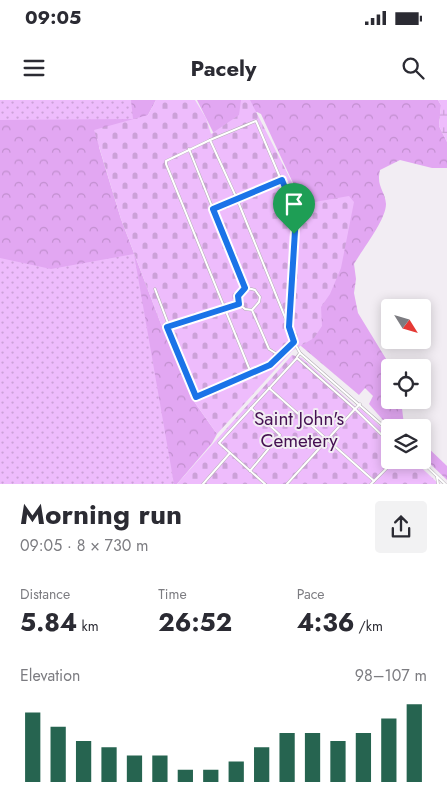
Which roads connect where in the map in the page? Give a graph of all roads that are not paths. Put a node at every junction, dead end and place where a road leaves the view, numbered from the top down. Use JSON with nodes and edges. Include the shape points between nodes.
{"nodes":[{"id":1,"x":210,"y":140,"type":"junction"},
{"id":2,"x":189,"y":149,"type":"junction"},
{"id":3,"x":282,"y":180,"type":"junction"},
{"id":4,"x":237,"y":199,"type":"junction"},
{"id":5,"x":213,"y":209,"type":"junction"},
{"id":6,"x":245,"y":288,"type":"junction"},
{"id":7,"x":154,"y":289,"type":"dead end"},
{"id":8,"x":239,"y":304,"type":"junction"},
{"id":9,"x":225,"y":309,"type":"junction"},
{"id":10,"x":252,"y":310,"type":"junction"},
{"id":11,"x":167,"y":327,"type":"junction"},
{"id":12,"x":289,"y":327,"type":"junction"},
{"id":13,"x":294,"y":342,"type":"junction"},
{"id":14,"x":300,"y":353,"type":"junction"},
{"id":15,"x":280,"y":356,"type":"junction"},
{"id":16,"x":297,"y":358,"type":"junction"},
{"id":17,"x":251,"y":373,"type":"junction"},
{"id":18,"x":269,"y":388,"type":"junction"},
{"id":19,"x":360,"y":404,"type":"junction"},
{"id":20,"x":251,"y":408,"type":"junction"},
{"id":21,"x":355,"y":409,"type":"junction"},
{"id":22,"x":381,"y":424,"type":"edge"},
{"id":23,"x":381,"y":434,"type":"edge"},
{"id":24,"x":326,"y":440,"type":"junction"},
{"id":25,"x":230,"y":453,"type":"junction"},
{"id":26,"x":387,"y":469,"type":"edge"},
{"id":27,"x":429,"y":469,"type":"edge"},
{"id":28,"x":250,"y":471,"type":"junction"},
{"id":29,"x":437,"y":477,"type":"junction"},
{"id":30,"x":374,"y":481,"type":"junction"},
{"id":31,"x":203,"y":484,"type":"edge"},
{"id":32,"x":265,"y":484,"type":"edge"},
{"id":33,"x":287,"y":484,"type":"edge"},
{"id":34,"x":371,"y":484,"type":"edge"},
{"id":35,"x":438,"y":484,"type":"edge"},
{"id":36,"x":446,"y":484,"type":"edge"}],
"edges":[{"from":1,"to":2,"type":"lane"},
{"from":1,"to":3,"type":"lane","via":[[256,121]]},
{"from":1,"to":4,"type":"lane"},
{"from":2,"to":5,"type":"lane"},
{"from":2,"to":9,"type":"lane","via":[[168,159],[166,164]]},
{"from":3,"to":4,"type":"lane"},
{"from":3,"to":12,"type":"lane","via":[[296,215]]},
{"from":4,"to":5,"type":"lane"},
{"from":4,"to":12,"type":"lane"},
{"from":5,"to":6,"type":"lane"},
{"from":6,"to":8,"type":"lane","via":[[238,296]]},
{"from":6,"to":10,"type":"lane","via":[[255,290],[260,297]]},
{"from":7,"to":11,"type":"lane"},
{"from":8,"to":9,"type":"lane"},
{"from":8,"to":10,"type":"lane"},
{"from":9,"to":11,"type":"lane"},
{"from":9,"to":17,"type":"lane"},
{"from":10,"to":15,"type":"lane","via":[[269,349]]},
{"from":11,"to":17,"type":"lane","via":[[196,397]]},
{"from":12,"to":13,"type":"lane"},
{"from":13,"to":14,"type":"lane"},
{"from":13,"to":15,"type":"lane"},
{"from":14,"to":16,"type":"lane"},
{"from":14,"to":19,"type":"lane"},
{"from":15,"to":17,"type":"lane","via":[[270,365]]},
{"from":16,"to":18,"type":"lane"},
{"from":16,"to":21,"type":"lane"},
{"from":18,"to":20,"type":"lane"},
{"from":18,"to":24,"type":"lane"},
{"from":19,"to":21,"type":"lane"},
{"from":19,"to":22,"type":"lane"},
{"from":20,"to":25,"type":"lane","via":[[219,443]]},
{"from":20,"to":28,"type":"lane","via":[[280,436]]},
{"from":21,"to":23,"type":"lane"},
{"from":21,"to":24,"type":"lane"},
{"from":24,"to":30,"type":"lane"},
{"from":24,"to":33,"type":"lane"},
{"from":25,"to":28,"type":"lane"},
{"from":25,"to":31,"type":"lane"},
{"from":26,"to":30,"type":"lane"},
{"from":27,"to":29,"type":"lane"},
{"from":28,"to":32,"type":"lane"},
{"from":29,"to":35,"type":"lane"},
{"from":29,"to":36,"type":"lane"},
{"from":30,"to":34,"type":"lane"}]}
